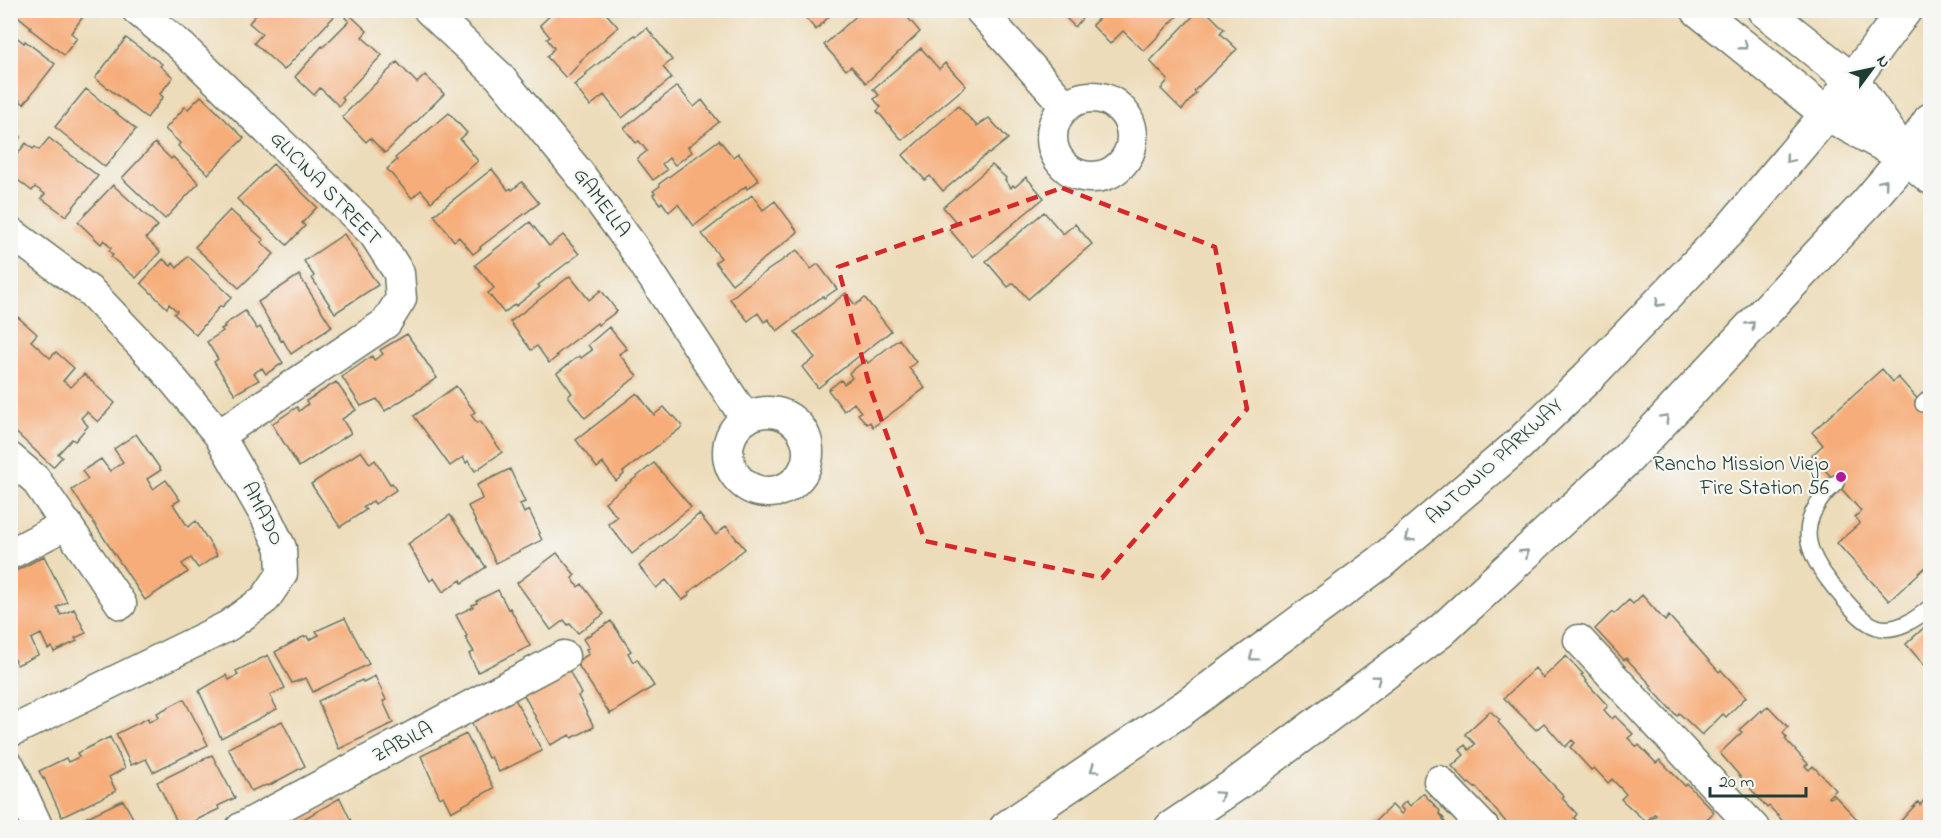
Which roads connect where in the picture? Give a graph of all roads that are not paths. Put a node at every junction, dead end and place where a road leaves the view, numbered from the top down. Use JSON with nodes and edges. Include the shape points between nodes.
{"nodes":[{"id":1,"x":137,"y":10,"type":"edge"},
{"id":2,"x":429,"y":10,"type":"edge"},
{"id":3,"x":980,"y":10,"type":"edge"},
{"id":4,"x":1698,"y":10,"type":"edge"},
{"id":5,"x":1764,"y":10,"type":"edge"},
{"id":6,"x":1905,"y":10,"type":"edge"},
{"id":7,"x":1853,"y":81,"type":"junction"},
{"id":8,"x":1066,"y":107,"type":"dead end"},
{"id":9,"x":1827,"y":114,"type":"junction"},
{"id":10,"x":1930,"y":120,"type":"edge"},
{"id":11,"x":1906,"y":157,"type":"junction"},
{"id":12,"x":1930,"y":177,"type":"edge"},
{"id":13,"x":10,"y":232,"type":"edge"},
{"id":14,"x":746,"y":419,"type":"dead end"},
{"id":15,"x":219,"y":435,"type":"junction"},
{"id":16,"x":10,"y":458,"type":"edge"},
{"id":17,"x":1836,"y":483,"type":"dead end"},
{"id":18,"x":67,"y":524,"type":"junction"},
{"id":19,"x":10,"y":554,"type":"edge"},
{"id":20,"x":121,"y":604,"type":"dead end"},
{"id":21,"x":1930,"y":607,"type":"edge"},
{"id":22,"x":1579,"y":640,"type":"dead end"},
{"id":23,"x":564,"y":656,"type":"dead end"},
{"id":24,"x":10,"y":732,"type":"edge"},
{"id":25,"x":10,"y":767,"type":"edge"},
{"id":26,"x":1439,"y":781,"type":"dead end"},
{"id":27,"x":38,"y":828,"type":"edge"},
{"id":28,"x":241,"y":828,"type":"edge"},
{"id":29,"x":1006,"y":828,"type":"edge"},
{"id":30,"x":1171,"y":828,"type":"edge"},
{"id":31,"x":1484,"y":828,"type":"edge"},
{"id":32,"x":1754,"y":828,"type":"edge"}],
"edges":[{"from":1,"to":15,"type":"street","name":"GLICINA STREET","via":[[181,46],[374,234],[399,273],[401,298],[386,323]]},
{"from":2,"to":14,"type":"street","name":"GAMELLA","via":[[499,76],[579,173],[631,244]]},
{"from":3,"to":8,"type":"street"},
{"from":4,"to":9,"type":"main road","one_way":true},
{"from":5,"to":7,"type":"main road"},
{"from":6,"to":7,"type":"main road","name":"ANTONIO PARKWAY"},
{"from":7,"to":9,"type":"main road","name":"ANTONIO PARKWAY"},
{"from":7,"to":11,"type":"main road"},
{"from":9,"to":11,"type":"main road"},
{"from":9,"to":29,"type":"main road","name":"ANTONIO PARKWAY","one_way":true,"via":[[1732,227],[1517,446],[1381,562],[1185,707]]},
{"from":10,"to":11,"type":"main road"},
{"from":11,"to":12,"type":"main road"},
{"from":30,"to":11,"type":"main road","one_way":true,"via":[[1441,632],[1627,459]]},
{"from":13,"to":15,"type":"street","name":"AMADO","via":[[91,292],[164,369]]},
{"from":15,"to":24,"type":"street","name":"AMADO","via":[[281,548],[282,574],[265,599],[228,627]]},
{"from":16,"to":18,"type":"street","via":[[35,479]]},
{"from":17,"to":21,"type":"lane","via":[[1821,497],[1809,520],[1808,545],[1820,571],[1858,615],[1878,627],[1903,626]]},
{"from":18,"to":19,"type":"street"},
{"from":18,"to":20,"type":"street"},
{"from":22,"to":32,"type":"street"},
{"from":23,"to":28,"type":"street","name":"ZABILA"},
{"from":25,"to":27,"type":"street"},
{"from":26,"to":31,"type":"street"}]}
